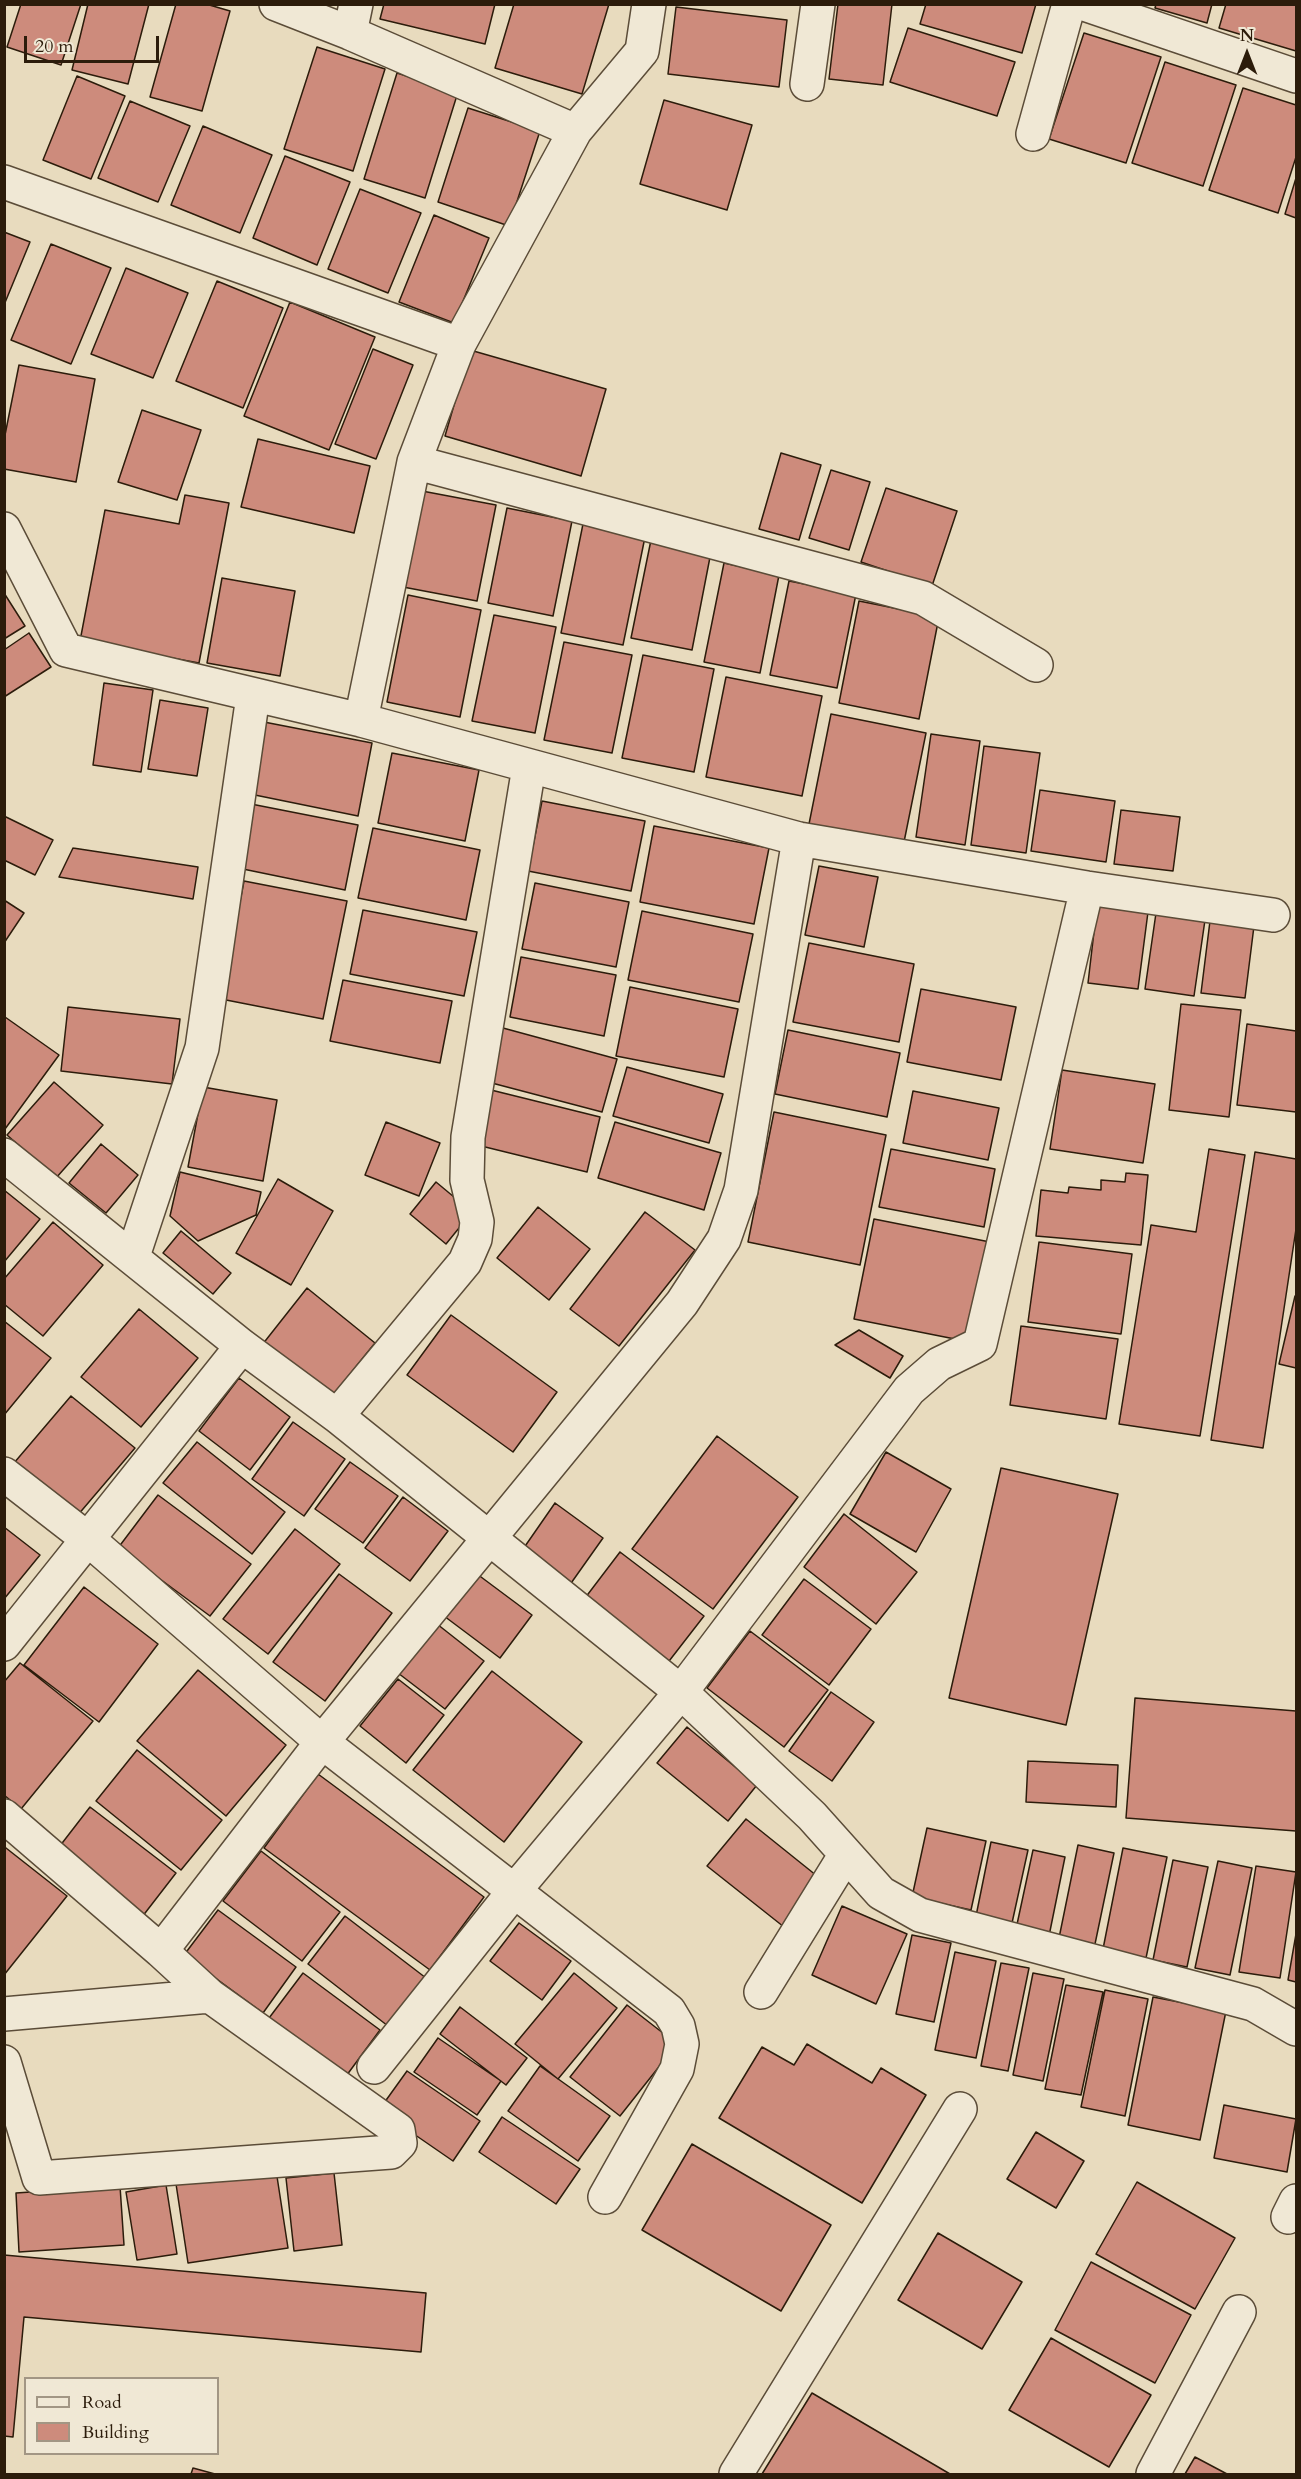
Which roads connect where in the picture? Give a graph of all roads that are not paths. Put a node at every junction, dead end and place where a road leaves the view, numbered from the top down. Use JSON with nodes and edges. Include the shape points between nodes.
{"nodes":[{"id":1,"x":276,"y":4,"type":"edge"},
{"id":2,"x":650,"y":4,"type":"edge"},
{"id":3,"x":818,"y":4,"type":"edge"},
{"id":4,"x":1069,"y":4,"type":"edge"},
{"id":5,"x":1084,"y":4,"type":"edge"},
{"id":6,"x":353,"y":19,"type":"edge"},
{"id":7,"x":1296,"y":76,"type":"edge"},
{"id":8,"x":807,"y":84,"type":"dead end"},
{"id":9,"x":575,"y":131,"type":"junction"},
{"id":10,"x":1033,"y":134,"type":"dead end"},
{"id":11,"x":4,"y":182,"type":"edge"},
{"id":12,"x":459,"y":344,"type":"junction"},
{"id":13,"x":414,"y":462,"type":"junction"},
{"id":14,"x":4,"y":529,"type":"edge"},
{"id":15,"x":1036,"y":665,"type":"dead end"},
{"id":16,"x":253,"y":696,"type":"junction"},
{"id":17,"x":361,"y":720,"type":"junction"},
{"id":18,"x":529,"y":767,"type":"junction"},
{"id":19,"x":799,"y":839,"type":"junction"},
{"id":20,"x":1087,"y":888,"type":"junction"},
{"id":21,"x":1273,"y":915,"type":"dead end"},
{"id":22,"x":4,"y":1155,"type":"edge"},
{"id":23,"x":133,"y":1256,"type":"junction"},
{"id":24,"x":242,"y":1346,"type":"junction"},
{"id":25,"x":337,"y":1416,"type":"junction"},
{"id":26,"x":4,"y":1474,"type":"edge"},
{"id":27,"x":89,"y":1540,"type":"junction"},
{"id":28,"x":490,"y":1540,"type":"junction"},
{"id":29,"x":4,"y":1644,"type":"edge"},
{"id":30,"x":681,"y":1692,"type":"junction"},
{"id":31,"x":322,"y":1742,"type":"junction"},
{"id":32,"x":4,"y":1816,"type":"edge"},
{"id":33,"x":846,"y":1854,"type":"junction"},
{"id":34,"x":515,"y":1890,"type":"junction"},
{"id":35,"x":161,"y":1951,"type":"junction"},
{"id":36,"x":761,"y":1992,"type":"dead end"},
{"id":37,"x":210,"y":1996,"type":"junction"},
{"id":38,"x":4,"y":2014,"type":"edge"},
{"id":39,"x":1296,"y":2029,"type":"edge"},
{"id":40,"x":4,"y":2062,"type":"edge"},
{"id":41,"x":374,"y":2067,"type":"dead end"},
{"id":42,"x":960,"y":2109,"type":"dead end"},
{"id":43,"x":605,"y":2197,"type":"dead end"},
{"id":44,"x":1239,"y":2312,"type":"dead end"},
{"id":45,"x":736,"y":2475,"type":"edge"},
{"id":46,"x":1153,"y":2475,"type":"edge"}],
"edges":[{"from":1,"to":6,"type":"street"},
{"from":2,"to":9,"type":"street","via":[[642,51]]},
{"from":3,"to":8,"type":"street"},
{"from":4,"to":10,"type":"street"},
{"from":5,"to":7,"type":"street"},
{"from":6,"to":9,"type":"street"},
{"from":9,"to":12,"type":"street"},
{"from":11,"to":12,"type":"street"},
{"from":12,"to":13,"type":"street"},
{"from":13,"to":15,"type":"street","via":[[923,598]]},
{"from":13,"to":17,"type":"street"},
{"from":14,"to":16,"type":"street","via":[[66,650]]},
{"from":16,"to":17,"type":"street"},
{"from":16,"to":23,"type":"street","via":[[202,1048]]},
{"from":17,"to":18,"type":"street"},
{"from":18,"to":19,"type":"street"},
{"from":18,"to":25,"type":"street","via":[[468,1137],[467,1180],[477,1222],[475,1239],[465,1262]]},
{"from":19,"to":20,"type":"street"},
{"from":19,"to":28,"type":"street","via":[[741,1190],[724,1239],[682,1303]]},
{"from":20,"to":21,"type":"street"},
{"from":20,"to":30,"type":"street","via":[[980,1344],[939,1364],[909,1390]]},
{"from":22,"to":23,"type":"street"},
{"from":23,"to":24,"type":"street"},
{"from":24,"to":25,"type":"street"},
{"from":24,"to":27,"type":"street"},
{"from":25,"to":28,"type":"street"},
{"from":26,"to":27,"type":"street"},
{"from":27,"to":29,"type":"street"},
{"from":27,"to":31,"type":"street"},
{"from":28,"to":30,"type":"street"},
{"from":28,"to":31,"type":"street"},
{"from":30,"to":33,"type":"street","via":[[812,1816]]},
{"from":30,"to":34,"type":"street"},
{"from":31,"to":34,"type":"street"},
{"from":31,"to":35,"type":"street"},
{"from":32,"to":35,"type":"street"},
{"from":33,"to":36,"type":"street"},
{"from":33,"to":39,"type":"street","via":[[881,1893],[920,1915],[1253,2004]]},
{"from":34,"to":41,"type":"street"},
{"from":34,"to":43,"type":"street","via":[[669,2011],[678,2026],[682,2044],[677,2069]]},
{"from":35,"to":37,"type":"street"},
{"from":37,"to":38,"type":"street"},
{"from":37,"to":40,"type":"street","via":[[398,2130],[400,2143],[391,2152],[39,2178]]},
{"from":42,"to":45,"type":"street"},
{"from":44,"to":46,"type":"street"}]}
